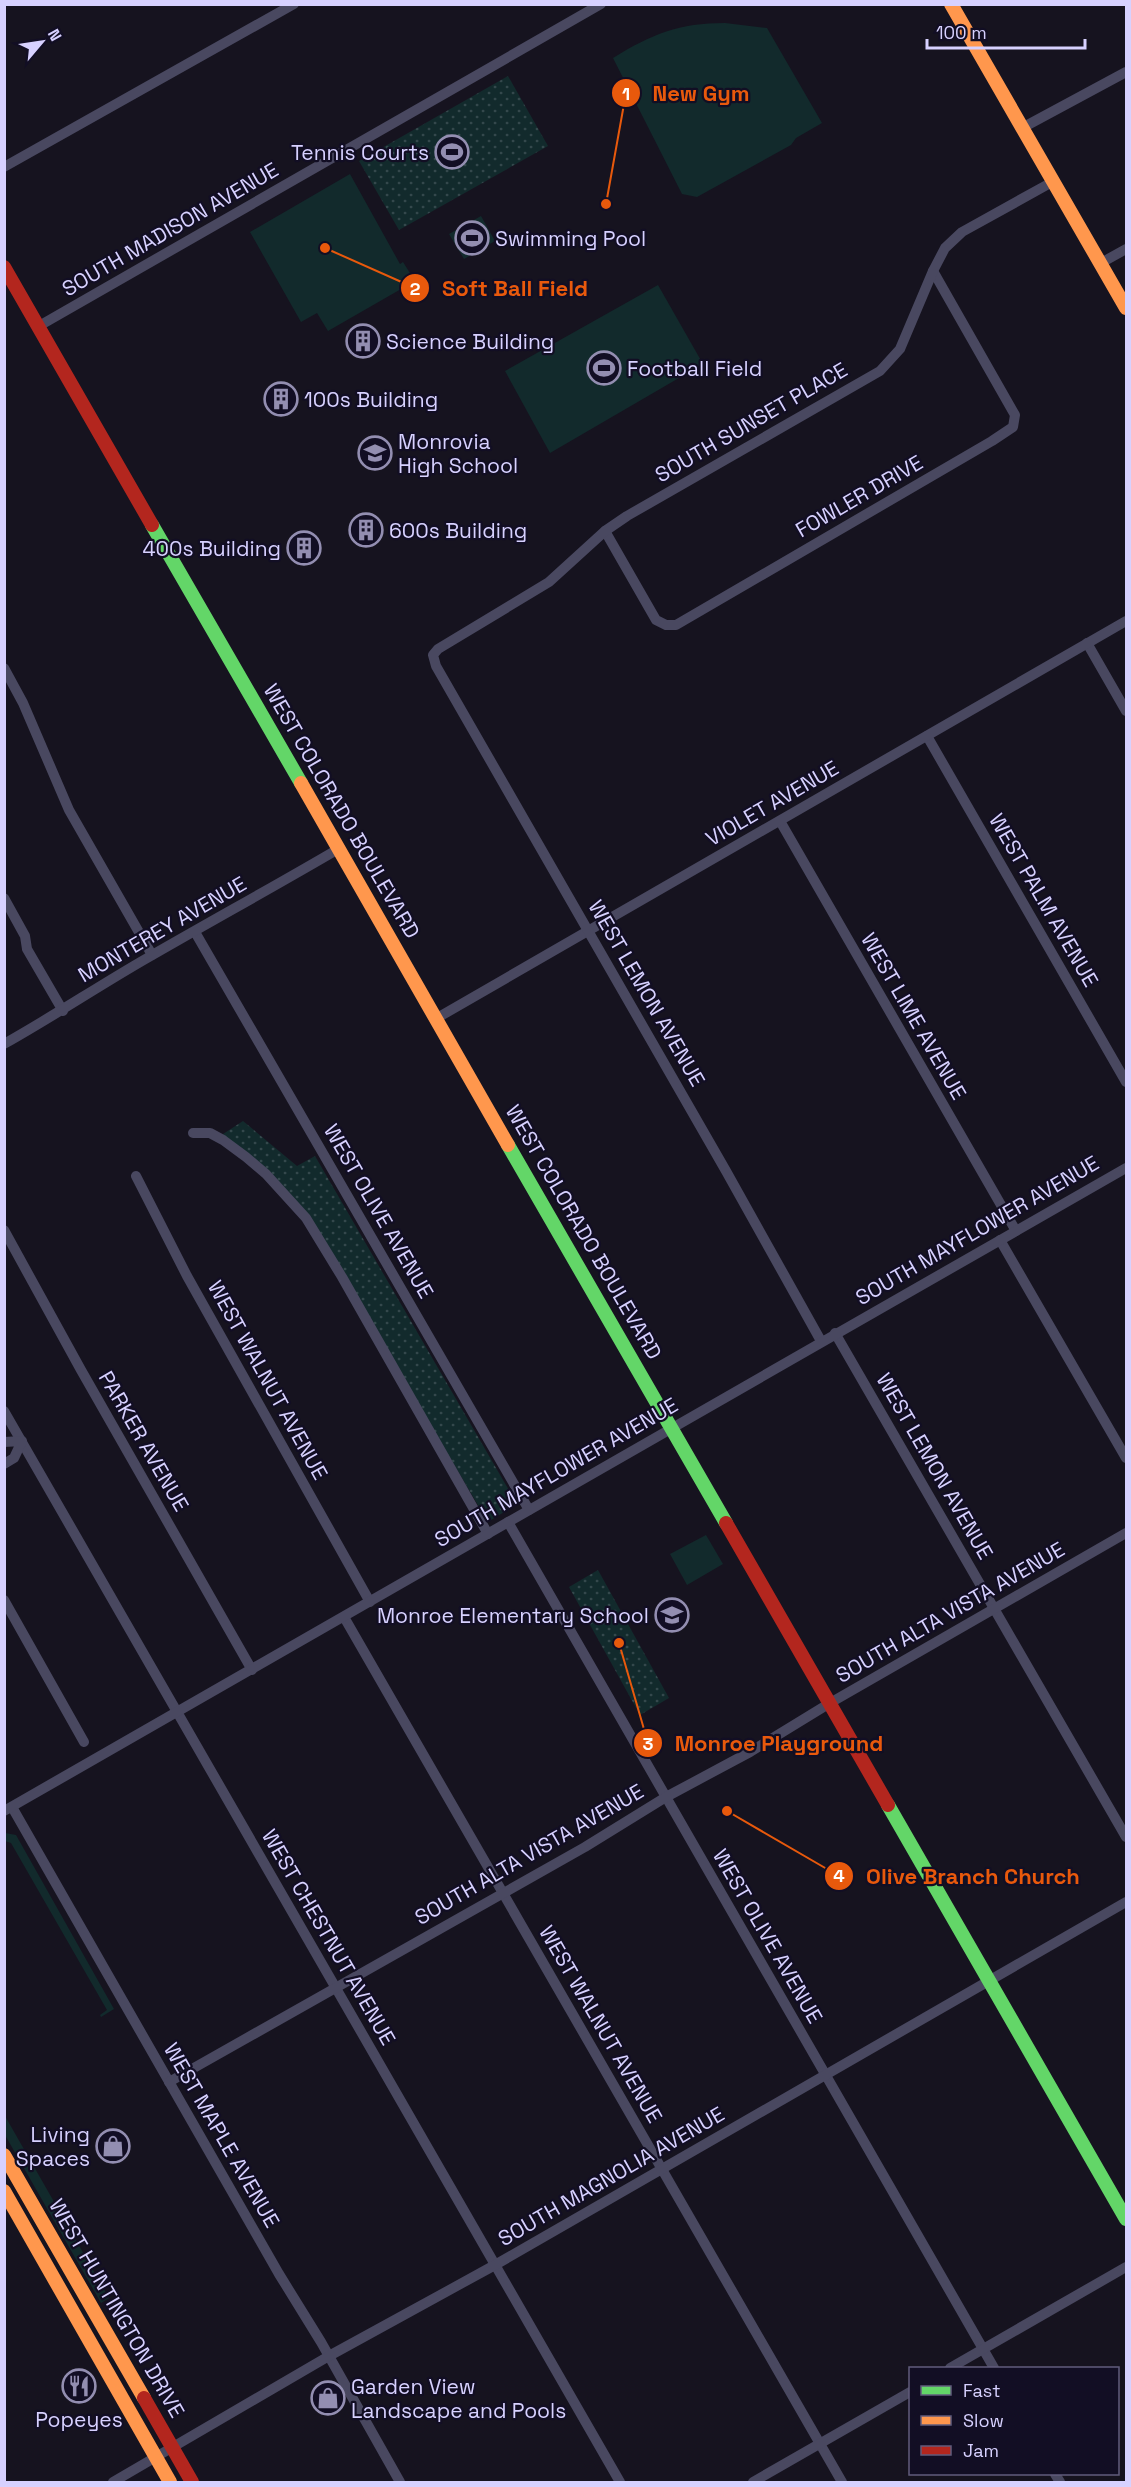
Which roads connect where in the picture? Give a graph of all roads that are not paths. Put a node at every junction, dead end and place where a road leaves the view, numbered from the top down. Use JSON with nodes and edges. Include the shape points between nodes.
{"nodes":[{"id":1,"x":294,"y":4,"type":"edge"},
{"id":2,"x":602,"y":4,"type":"edge"},
{"id":3,"x":951,"y":4,"type":"edge"},
{"id":4,"x":1126,"y":72,"type":"edge"},
{"id":5,"x":1022,"y":128,"type":"junction"},
{"id":6,"x":4,"y":166,"type":"edge"},
{"id":7,"x":1054,"y":181,"type":"junction"},
{"id":8,"x":1126,"y":249,"type":"edge"},
{"id":9,"x":1101,"y":263,"type":"junction"},
{"id":10,"x":4,"y":267,"type":"edge"},
{"id":11,"x":933,"y":271,"type":"junction"},
{"id":12,"x":1126,"y":308,"type":"edge"},
{"id":13,"x":39,"y":326,"type":"junction"},
{"id":14,"x":605,"y":531,"type":"junction"},
{"id":15,"x":1126,"y":621,"type":"edge"},
{"id":16,"x":1087,"y":643,"type":"junction"},
{"id":17,"x":436,"y":666,"type":"joint"},
{"id":18,"x":4,"y":668,"type":"edge"},
{"id":19,"x":1126,"y":711,"type":"edge"},
{"id":20,"x":927,"y":736,"type":"junction"},
{"id":21,"x":780,"y":821,"type":"junction"},
{"id":22,"x":340,"y":848,"type":"junction"},
{"id":23,"x":4,"y":898,"type":"edge"},
{"id":24,"x":588,"y":931,"type":"junction"},
{"id":25,"x":195,"y":932,"type":"junction"},
{"id":26,"x":152,"y":955,"type":"junction"},
{"id":27,"x":63,"y":1011,"type":"junction"},
{"id":28,"x":436,"y":1018,"type":"junction"},
{"id":29,"x":4,"y":1044,"type":"edge"},
{"id":30,"x":1126,"y":1083,"type":"edge"},
{"id":31,"x":194,"y":1133,"type":"dead end"},
{"id":32,"x":1126,"y":1168,"type":"edge"},
{"id":33,"x":136,"y":1176,"type":"dead end"},
{"id":34,"x":4,"y":1230,"type":"edge"},
{"id":35,"x":1016,"y":1231,"type":"junction"},
{"id":36,"x":1000,"y":1240,"type":"junction"},
{"id":37,"x":835,"y":1333,"type":"junction"},
{"id":38,"x":821,"y":1341,"type":"junction"},
{"id":39,"x":4,"y":1411,"type":"edge"},
{"id":40,"x":672,"y":1427,"type":"junction"},
{"id":41,"x":22,"y":1441,"type":"junction"},
{"id":42,"x":4,"y":1442,"type":"edge"},
{"id":43,"x":1126,"y":1458,"type":"edge"},
{"id":44,"x":4,"y":1464,"type":"edge"},
{"id":45,"x":529,"y":1510,"type":"junction"},
{"id":46,"x":508,"y":1522,"type":"junction"},
{"id":47,"x":1126,"y":1533,"type":"edge"},
{"id":48,"x":488,"y":1534,"type":"junction"},
{"id":49,"x":4,"y":1600,"type":"edge"},
{"id":50,"x":370,"y":1602,"type":"junction"},
{"id":51,"x":995,"y":1608,"type":"junction"},
{"id":52,"x":344,"y":1617,"type":"junction"},
{"id":53,"x":252,"y":1670,"type":"junction"},
{"id":54,"x":830,"y":1703,"type":"junction"},
{"id":55,"x":177,"y":1712,"type":"junction"},
{"id":56,"x":84,"y":1742,"type":"dead end"},
{"id":57,"x":666,"y":1797,"type":"junction"},
{"id":58,"x":8,"y":1809,"type":"edge"},
{"id":59,"x":1126,"y":1837,"type":"edge"},
{"id":60,"x":502,"y":1892,"type":"junction"},
{"id":61,"x":1126,"y":1902,"type":"edge"},
{"id":62,"x":990,"y":1981,"type":"junction"},
{"id":63,"x":336,"y":1988,"type":"junction"},
{"id":64,"x":826,"y":2075,"type":"junction"},
{"id":65,"x":169,"y":2082,"type":"junction"},
{"id":66,"x":4,"y":2155,"type":"edge"},
{"id":67,"x":661,"y":2170,"type":"junction"},
{"id":68,"x":4,"y":2182,"type":"edge"},
{"id":69,"x":4,"y":2191,"type":"edge"},
{"id":70,"x":1126,"y":2219,"type":"edge"},
{"id":71,"x":48,"y":2230,"type":"junction"},
{"id":72,"x":495,"y":2265,"type":"junction"},
{"id":73,"x":1126,"y":2267,"type":"edge"},
{"id":74,"x":983,"y":2349,"type":"junction"},
{"id":75,"x":329,"y":2356,"type":"junction"},
{"id":76,"x":953,"y":2367,"type":"edge"},
{"id":77,"x":993,"y":2367,"type":"edge"},
{"id":78,"x":909,"y":2393,"type":"edge"},
{"id":79,"x":820,"y":2444,"type":"junction"},
{"id":80,"x":172,"y":2448,"type":"junction"},
{"id":81,"x":156,"y":2458,"type":"junction"},
{"id":82,"x":113,"y":2482,"type":"edge"},
{"id":83,"x":170,"y":2482,"type":"edge"},
{"id":84,"x":192,"y":2482,"type":"edge"},
{"id":85,"x":400,"y":2482,"type":"edge"},
{"id":86,"x":620,"y":2482,"type":"edge"},
{"id":87,"x":753,"y":2482,"type":"edge"},
{"id":88,"x":842,"y":2482,"type":"edge"}],
"edges":[{"from":1,"to":6,"type":"street"},
{"from":2,"to":13,"type":"street","name":"SOUTH MADISON AVENUE"},
{"from":3,"to":5,"type":"street"},
{"from":4,"to":5,"type":"street"},
{"from":5,"to":7,"type":"street"},
{"from":7,"to":9,"type":"street"},
{"from":7,"to":11,"type":"street","name":"SOUTH SUNSET PLACE","via":[[962,232],[945,248]]},
{"from":8,"to":9,"type":"street"},
{"from":9,"to":12,"type":"street"},
{"from":10,"to":13,"type":"street","name":"WEST COLORADO BOULEVARD"},
{"from":11,"to":14,"type":"street","name":"SOUTH SUNSET PLACE","via":[[900,349],[880,370]]},
{"from":11,"to":14,"type":"street","name":"FOWLER DRIVE","via":[[1015,415],[1013,427],[676,625],[656,620]]},
{"from":13,"to":22,"type":"street","name":"WEST COLORADO BOULEVARD"},
{"from":14,"to":17,"type":"street","name":"SOUTH SUNSET PLACE","via":[[549,582],[438,649],[432,655]]},
{"from":15,"to":16,"type":"street","name":"VIOLET AVENUE"},
{"from":16,"to":19,"type":"street"},
{"from":16,"to":20,"type":"street","name":"VIOLET AVENUE"},
{"from":17,"to":24,"type":"street","name":"WEST LEMON AVENUE"},
{"from":18,"to":26,"type":"street","via":[[69,810]]},
{"from":20,"to":21,"type":"street","name":"VIOLET AVENUE"},
{"from":20,"to":30,"type":"street","name":"WEST PALM AVENUE"},
{"from":21,"to":24,"type":"street","name":"VIOLET AVENUE"},
{"from":21,"to":35,"type":"street","name":"WEST LIME AVENUE"},
{"from":22,"to":25,"type":"street","name":"MONTEREY AVENUE"},
{"from":22,"to":28,"type":"street","name":"WEST COLORADO BOULEVARD"},
{"from":23,"to":27,"type":"street","via":[[25,936],[27,949]]},
{"from":24,"to":28,"type":"street","name":"VIOLET AVENUE"},
{"from":24,"to":38,"type":"street","name":"WEST LEMON AVENUE"},
{"from":25,"to":26,"type":"street","name":"MONTEREY AVENUE"},
{"from":25,"to":45,"type":"street","name":"WEST OLIVE AVENUE"},
{"from":26,"to":27,"type":"street","name":"MONTEREY AVENUE"},
{"from":27,"to":29,"type":"street","name":"MONTEREY AVENUE"},
{"from":28,"to":40,"type":"street","name":"WEST COLORADO BOULEVARD"},
{"from":31,"to":48,"type":"street","via":[[210,1133],[246,1157],[306,1218]]},
{"from":32,"to":35,"type":"street","name":"SOUTH MAYFLOWER AVENUE"},
{"from":33,"to":50,"type":"street","name":"WEST WALNUT AVENUE","via":[[187,1276]]},
{"from":34,"to":53,"type":"street","name":"PARKER AVENUE"},
{"from":35,"to":36,"type":"street","name":"SOUTH MAYFLOWER AVENUE"},
{"from":36,"to":37,"type":"street","name":"SOUTH MAYFLOWER AVENUE"},
{"from":36,"to":43,"type":"street"},
{"from":37,"to":38,"type":"street","name":"SOUTH MAYFLOWER AVENUE"},
{"from":37,"to":51,"type":"street","name":"WEST LEMON AVENUE"},
{"from":38,"to":40,"type":"street","name":"SOUTH MAYFLOWER AVENUE"},
{"from":39,"to":41,"type":"street","name":"WEST CHESTNUT AVENUE"},
{"from":40,"to":45,"type":"street","name":"SOUTH MAYFLOWER AVENUE"},
{"from":40,"to":54,"type":"street","name":"WEST COLORADO BOULEVARD"},
{"from":41,"to":42,"type":"street"},
{"from":41,"to":44,"type":"street","via":[[14,1458]]},
{"from":41,"to":55,"type":"street","name":"WEST CHESTNUT AVENUE"},
{"from":45,"to":46,"type":"street","name":"SOUTH MAYFLOWER AVENUE"},
{"from":46,"to":48,"type":"street","name":"SOUTH MAYFLOWER AVENUE"},
{"from":46,"to":57,"type":"street","name":"WEST OLIVE AVENUE"},
{"from":47,"to":51,"type":"street","name":"SOUTH ALTA VISTA AVENUE"},
{"from":48,"to":50,"type":"street","name":"SOUTH MAYFLOWER AVENUE"},
{"from":49,"to":56,"type":"street"},
{"from":50,"to":52,"type":"street","name":"SOUTH MAYFLOWER AVENUE"},
{"from":51,"to":54,"type":"street","name":"SOUTH ALTA VISTA AVENUE"},
{"from":51,"to":59,"type":"street","name":"WEST LEMON AVENUE"},
{"from":52,"to":53,"type":"street","name":"SOUTH MAYFLOWER AVENUE"},
{"from":52,"to":60,"type":"street","name":"WEST WALNUT AVENUE"},
{"from":53,"to":55,"type":"street","name":"SOUTH MAYFLOWER AVENUE"},
{"from":54,"to":57,"type":"street","name":"SOUTH ALTA VISTA AVENUE"},
{"from":54,"to":62,"type":"street","name":"WEST COLORADO BOULEVARD"},
{"from":55,"to":58,"type":"street","name":"SOUTH MAYFLOWER AVENUE"},
{"from":55,"to":63,"type":"street","name":"WEST CHESTNUT AVENUE"},
{"from":57,"to":60,"type":"street","name":"SOUTH ALTA VISTA AVENUE"},
{"from":57,"to":64,"type":"street","name":"WEST OLIVE AVENUE"},
{"from":58,"to":65,"type":"street","name":"WEST MAPLE AVENUE"},
{"from":60,"to":63,"type":"street","name":"SOUTH ALTA VISTA AVENUE"},
{"from":60,"to":67,"type":"street","name":"WEST WALNUT AVENUE"},
{"from":61,"to":62,"type":"street","name":"SOUTH MAGNOLIA AVENUE"},
{"from":62,"to":64,"type":"street","name":"SOUTH MAGNOLIA AVENUE"},
{"from":62,"to":70,"type":"street","name":"WEST COLORADO BOULEVARD"},
{"from":63,"to":65,"type":"street","name":"SOUTH ALTA VISTA AVENUE"},
{"from":63,"to":72,"type":"street","name":"WEST CHESTNUT AVENUE"},
{"from":64,"to":67,"type":"street","name":"SOUTH MAGNOLIA AVENUE"},
{"from":64,"to":74,"type":"street","name":"WEST OLIVE AVENUE"},
{"from":65,"to":75,"type":"street","name":"WEST MAPLE AVENUE"},
{"from":66,"to":71,"type":"street","name":"WEST HUNTINGTON DRIVE"},
{"from":67,"to":72,"type":"street","name":"SOUTH MAGNOLIA AVENUE"},
{"from":67,"to":79,"type":"street","name":"WEST WALNUT AVENUE"},
{"from":68,"to":71,"type":"street","via":[[14,2185],[33,2219]]},
{"from":69,"to":81,"type":"street","name":"WEST HUNTINGTON DRIVE"},
{"from":71,"to":80,"type":"street","name":"WEST HUNTINGTON DRIVE"},
{"from":72,"to":75,"type":"street","name":"SOUTH MAGNOLIA AVENUE"},
{"from":72,"to":86,"type":"street","name":"WEST CHESTNUT AVENUE"},
{"from":73,"to":74,"type":"street"},
{"from":74,"to":76,"type":"street"},
{"from":74,"to":77,"type":"street","name":"WEST OLIVE AVENUE"},
{"from":75,"to":80,"type":"street","name":"SOUTH MAGNOLIA AVENUE"},
{"from":75,"to":85,"type":"street","name":"WEST MAPLE AVENUE"},
{"from":78,"to":79,"type":"street"},
{"from":79,"to":87,"type":"street"},
{"from":79,"to":88,"type":"street","name":"WEST WALNUT AVENUE"},
{"from":80,"to":81,"type":"street","name":"SOUTH MAGNOLIA AVENUE"},
{"from":80,"to":84,"type":"street","name":"WEST HUNTINGTON DRIVE"},
{"from":81,"to":82,"type":"street","name":"SOUTH MAGNOLIA AVENUE"},
{"from":81,"to":83,"type":"street","name":"WEST HUNTINGTON DRIVE"}]}
